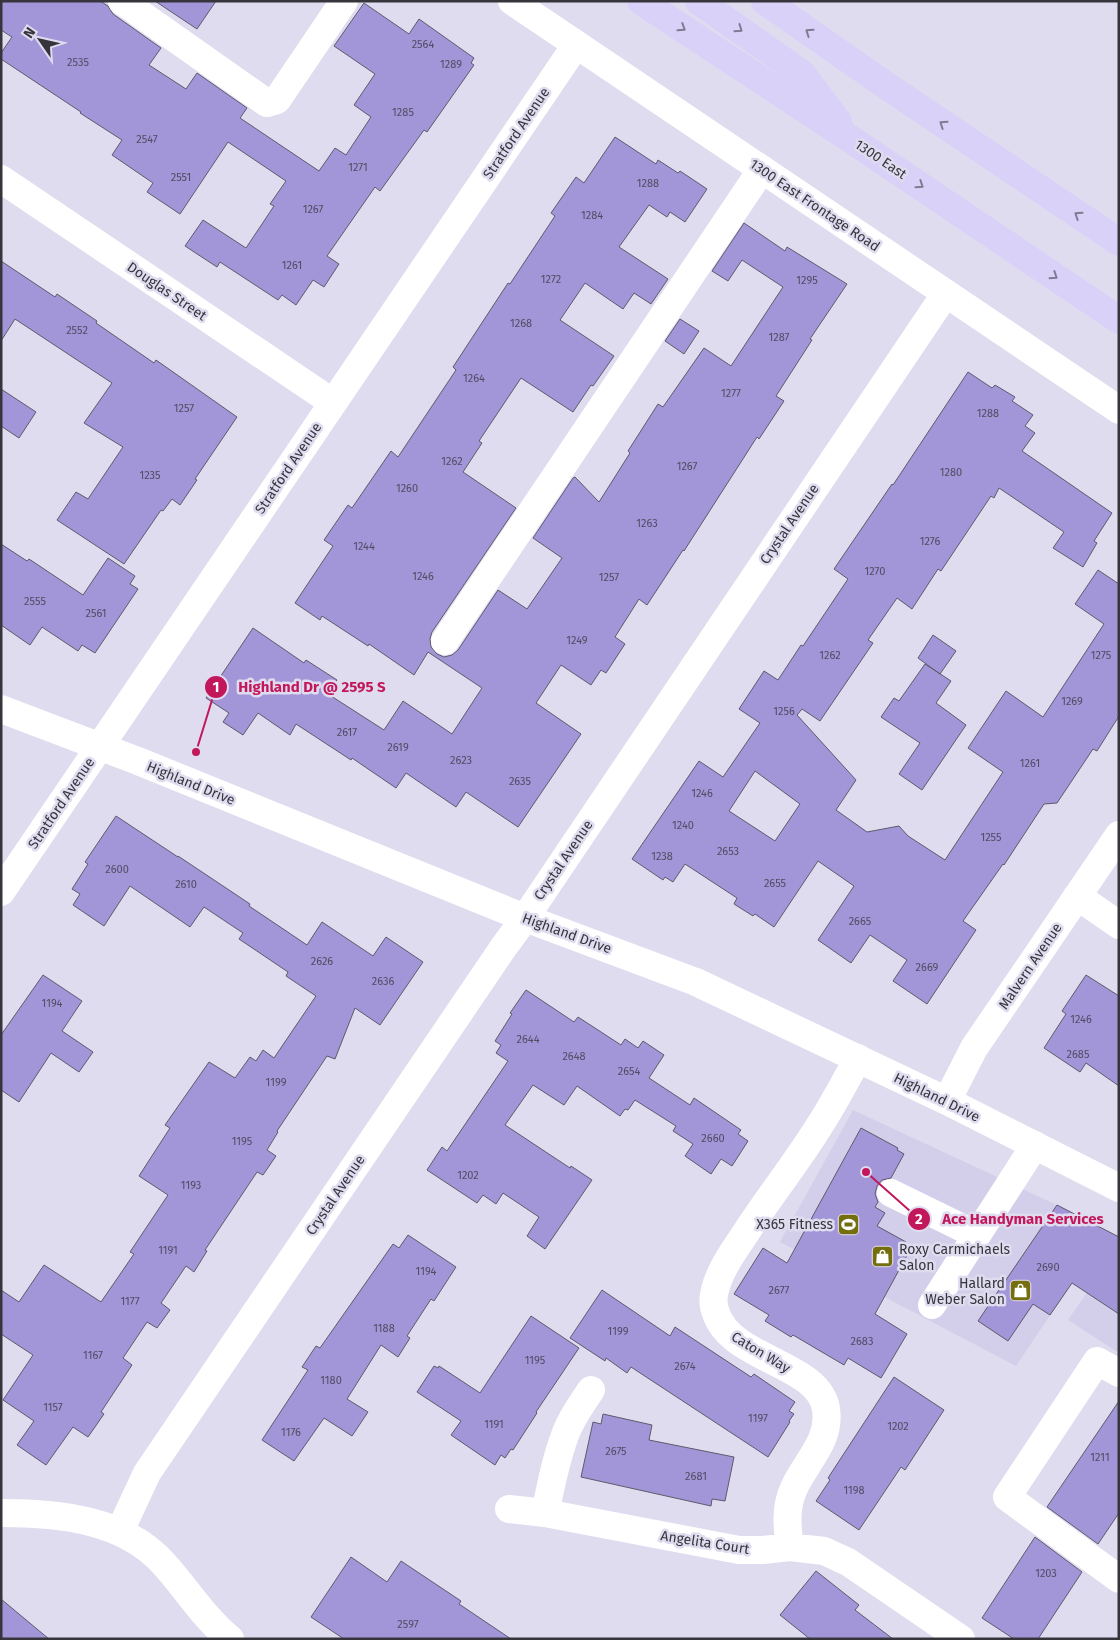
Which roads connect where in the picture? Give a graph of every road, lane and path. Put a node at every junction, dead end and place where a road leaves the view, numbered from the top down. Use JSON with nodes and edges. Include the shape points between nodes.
{"nodes":[{"id":1,"x":122,"y":1,"type":"edge"},
{"id":2,"x":344,"y":1,"type":"edge"},
{"id":3,"x":512,"y":1,"type":"edge"},
{"id":4,"x":641,"y":1,"type":"edge"},
{"id":5,"x":699,"y":1,"type":"edge"},
{"id":6,"x":765,"y":1,"type":"edge"},
{"id":7,"x":576,"y":45,"type":"junction"},
{"id":8,"x":849,"y":138,"type":"junction"},
{"id":9,"x":762,"y":169,"type":"junction"},
{"id":10,"x":1,"y":179,"type":"edge"},
{"id":11,"x":1119,"y":242,"type":"edge"},
{"id":12,"x":946,"y":292,"type":"junction"},
{"id":13,"x":1119,"y":320,"type":"edge"},
{"id":14,"x":332,"y":402,"type":"junction"},
{"id":15,"x":1119,"y":410,"type":"edge"},
{"id":16,"x":445,"y":641,"type":"dead end"},
{"id":17,"x":1,"y":709,"type":"edge"},
{"id":18,"x":100,"y":746,"type":"junction"},
{"id":19,"x":1119,"y":835,"type":"edge"},
{"id":20,"x":1,"y":892,"type":"edge"},
{"id":21,"x":1077,"y":896,"type":"junction"},
{"id":22,"x":525,"y":918,"type":"junction"},
{"id":23,"x":1119,"y":925,"type":"edge"},
{"id":24,"x":858,"y":1058,"type":"junction"},
{"id":25,"x":948,"y":1101,"type":"junction"},
{"id":26,"x":1035,"y":1145,"type":"junction"},
{"id":27,"x":1119,"y":1188,"type":"edge"},
{"id":28,"x":891,"y":1193,"type":"dead end"},
{"id":29,"x":977,"y":1235,"type":"junction"},
{"id":30,"x":932,"y":1305,"type":"dead end"},
{"id":31,"x":1119,"y":1373,"type":"edge"},
{"id":32,"x":591,"y":1390,"type":"dead end"},
{"id":33,"x":509,"y":1509,"type":"dead end"},
{"id":34,"x":1,"y":1513,"type":"edge"},
{"id":35,"x":545,"y":1513,"type":"junction"},
{"id":36,"x":120,"y":1531,"type":"junction"},
{"id":37,"x":790,"y":1547,"type":"junction"},
{"id":38,"x":1119,"y":1579,"type":"edge"},
{"id":39,"x":230,"y":1639,"type":"edge"},
{"id":40,"x":961,"y":1639,"type":"edge"}],
"edges":[{"from":1,"to":2,"type":"street","via":[[267,103],[277,100]]},
{"from":3,"to":7,"type":"street","name":"1300 East Frontage Road"},
{"from":4,"to":8,"type":"main road","name":"1300 East","one_way":true},
{"from":5,"to":8,"type":"main road","one_way":true,"via":[[802,74]]},
{"from":11,"to":6,"type":"main road","one_way":true},
{"from":7,"to":9,"type":"street","name":"1300 East Frontage Road"},
{"from":7,"to":14,"type":"street","name":"Stratford Avenue"},
{"from":8,"to":13,"type":"main road","name":"1300 East","one_way":true},
{"from":9,"to":12,"type":"street","name":"1300 East Frontage Road"},
{"from":9,"to":16,"type":"street"},
{"from":10,"to":14,"type":"street","name":"Douglas Street"},
{"from":12,"to":15,"type":"street","name":"1300 East Frontage Road"},
{"from":12,"to":22,"type":"street","name":"Crystal Avenue"},
{"from":14,"to":18,"type":"street","name":"Stratford Avenue"},
{"from":17,"to":18,"type":"street","name":"Highland Drive"},
{"from":18,"to":20,"type":"street","name":"Stratford Avenue"},
{"from":18,"to":22,"type":"street","name":"Highland Drive"},
{"from":19,"to":21,"type":"street","name":"Malvern Avenue"},
{"from":21,"to":23,"type":"street"},
{"from":21,"to":25,"type":"street","name":"Malvern Avenue","via":[[974,1048]]},
{"from":22,"to":24,"type":"street","name":"Highland Drive","via":[[696,982]]},
{"from":22,"to":36,"type":"street","name":"Crystal Avenue","via":[[147,1473]]},
{"from":24,"to":25,"type":"street","name":"Highland Drive"},
{"from":24,"to":37,"type":"street","name":"Caton Way","via":[[818,1128],[734,1250],[714,1291],[715,1312],[722,1327],[745,1346],[808,1381],[826,1407],[828,1424],[825,1435],[798,1479],[790,1500],[787,1522]]},
{"from":25,"to":26,"type":"street","name":"Highland Drive"},
{"from":26,"to":27,"type":"street","name":"Highland Drive"},
{"from":26,"to":29,"type":"street"},
{"from":28,"to":29,"type":"street"},
{"from":29,"to":30,"type":"street"},
{"from":31,"to":38,"type":"street","via":[[1097,1361],[1007,1497]]},
{"from":32,"to":35,"type":"street","via":[[564,1439]]},
{"from":33,"to":35,"type":"street","name":"Angelita Court"},
{"from":34,"to":36,"type":"street","via":[[41,1513]]},
{"from":35,"to":37,"type":"street","name":"Angelita Court","via":[[739,1550]]},
{"from":36,"to":39,"type":"street","via":[[158,1558]]},
{"from":37,"to":40,"type":"street","name":"Angelita Court","via":[[824,1551],[848,1562]]}]}
